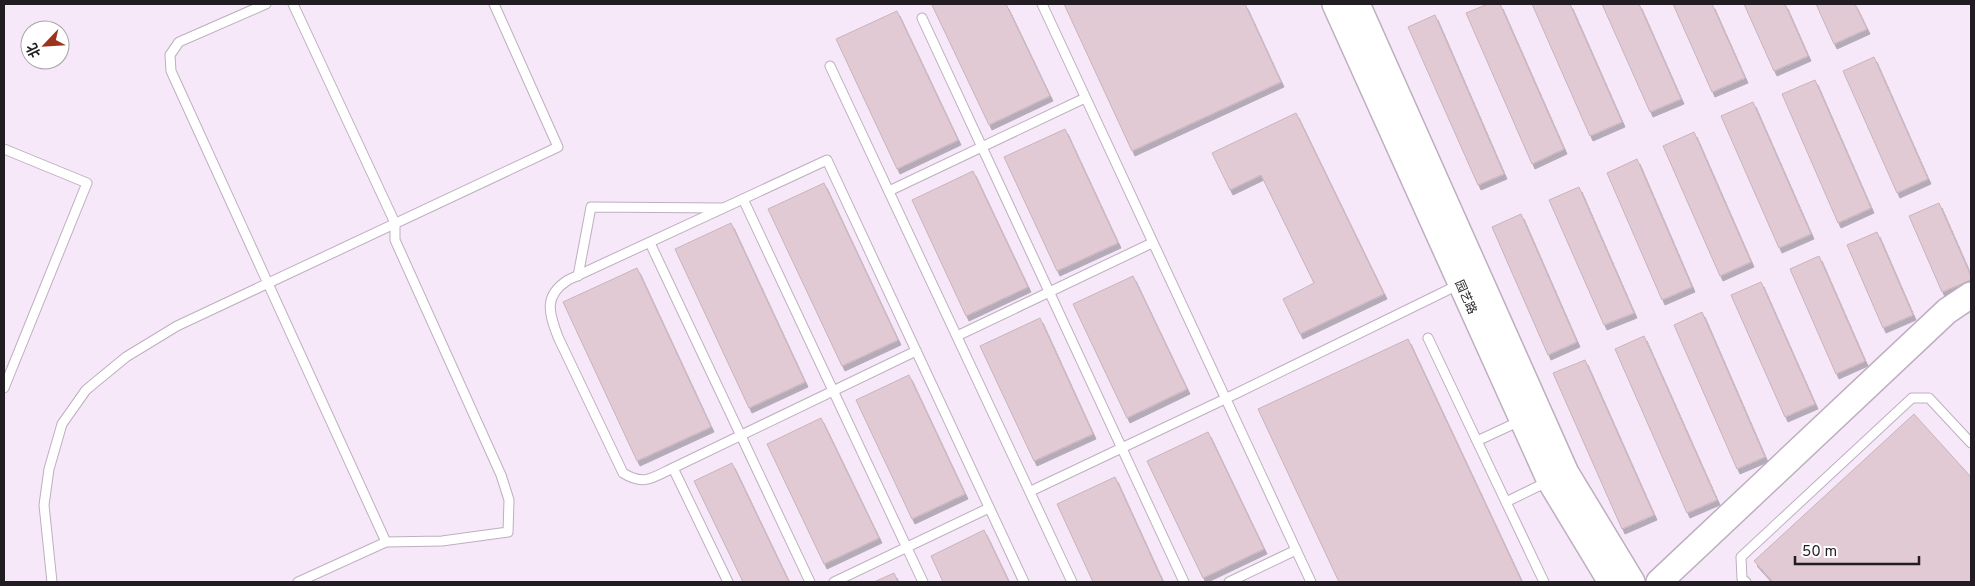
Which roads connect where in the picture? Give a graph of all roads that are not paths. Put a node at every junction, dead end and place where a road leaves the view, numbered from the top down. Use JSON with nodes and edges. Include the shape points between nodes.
{"nodes":[{"id":1,"x":266,"y":4,"type":"edge"},
{"id":2,"x":293,"y":4,"type":"edge"},
{"id":3,"x":494,"y":4,"type":"edge"},
{"id":4,"x":1042,"y":4,"type":"edge"},
{"id":5,"x":1335,"y":4,"type":"edge"},
{"id":6,"x":1357,"y":4,"type":"edge"},
{"id":7,"x":922,"y":18,"type":"dead end"},
{"id":8,"x":830,"y":66,"type":"dead end"},
{"id":9,"x":1085,"y":98,"type":"junction"},
{"id":10,"x":982,"y":146,"type":"junction"},
{"id":11,"x":4,"y":149,"type":"edge"},
{"id":12,"x":889,"y":191,"type":"junction"},
{"id":13,"x":743,"y":199,"type":"junction"},
{"id":14,"x":724,"y":208,"type":"junction"},
{"id":15,"x":395,"y":223,"type":"junction"},
{"id":16,"x":1152,"y":242,"type":"junction"},
{"id":17,"x":650,"y":243,"type":"junction"},
{"id":18,"x":578,"y":276,"type":"junction"},
{"id":19,"x":266,"y":284,"type":"junction"},
{"id":20,"x":1460,"y":284,"type":"junction"},
{"id":21,"x":1050,"y":292,"type":"junction"},
{"id":22,"x":1971,"y":295,"type":"edge"},
{"id":23,"x":957,"y":336,"type":"junction"},
{"id":24,"x":1428,"y":338,"type":"dead end"},
{"id":25,"x":916,"y":351,"type":"junction"},
{"id":26,"x":4,"y":388,"type":"edge"},
{"id":27,"x":833,"y":391,"type":"junction"},
{"id":28,"x":1225,"y":399,"type":"junction"},
{"id":29,"x":1521,"y":420,"type":"junction"},
{"id":30,"x":741,"y":435,"type":"junction"},
{"id":31,"x":1478,"y":441,"type":"junction"},
{"id":32,"x":1971,"y":443,"type":"edge"},
{"id":33,"x":1122,"y":448,"type":"junction"},
{"id":34,"x":673,"y":468,"type":"junction"},
{"id":35,"x":1550,"y":481,"type":"junction"},
{"id":36,"x":1031,"y":490,"type":"junction"},
{"id":37,"x":1506,"y":502,"type":"junction"},
{"id":38,"x":989,"y":508,"type":"junction"},
{"id":39,"x":386,"y":542,"type":"junction"},
{"id":40,"x":906,"y":547,"type":"junction"},
{"id":41,"x":1296,"y":550,"type":"junction"},
{"id":42,"x":52,"y":582,"type":"edge"},
{"id":43,"x":298,"y":582,"type":"edge"},
{"id":44,"x":728,"y":582,"type":"edge"},
{"id":45,"x":810,"y":582,"type":"edge"},
{"id":46,"x":834,"y":582,"type":"edge"},
{"id":47,"x":923,"y":582,"type":"edge"},
{"id":48,"x":1024,"y":582,"type":"edge"},
{"id":49,"x":1072,"y":582,"type":"edge"},
{"id":50,"x":1184,"y":582,"type":"edge"},
{"id":51,"x":1229,"y":582,"type":"edge"},
{"id":52,"x":1310,"y":582,"type":"edge"},
{"id":53,"x":1544,"y":582,"type":"edge"},
{"id":54,"x":1611,"y":582,"type":"edge"},
{"id":55,"x":1632,"y":582,"type":"edge"},
{"id":56,"x":1659,"y":582,"type":"edge"},
{"id":57,"x":1746,"y":582,"type":"edge"}],
"edges":[{"from":1,"to":19,"type":"lane","via":[[179,42],[170,55],[171,71]]},
{"from":2,"to":15,"type":"lane"},
{"from":3,"to":15,"type":"lane","via":[[558,147]]},
{"from":4,"to":9,"type":"lane"},
{"from":5,"to":20,"type":"street","name":"园艺路"},
{"from":6,"to":55,"type":"street","name":"园艺路","via":[[1566,473]]},
{"from":7,"to":10,"type":"lane"},
{"from":8,"to":12,"type":"lane"},
{"from":9,"to":10,"type":"lane"},
{"from":9,"to":16,"type":"lane"},
{"from":10,"to":12,"type":"lane"},
{"from":10,"to":21,"type":"lane"},
{"from":11,"to":26,"type":"lane","via":[[87,183]]},
{"from":12,"to":23,"type":"lane"},
{"from":13,"to":14,"type":"lane"},
{"from":13,"to":25,"type":"lane","via":[[827,160]]},
{"from":13,"to":27,"type":"lane"},
{"from":14,"to":17,"type":"lane"},
{"from":14,"to":18,"type":"lane","via":[[591,207]]},
{"from":15,"to":19,"type":"lane"},
{"from":15,"to":39,"type":"lane","via":[[395,240],[501,475],[509,500],[508,532],[442,541]]},
{"from":16,"to":21,"type":"lane"},
{"from":16,"to":28,"type":"lane"},
{"from":17,"to":18,"type":"lane"},
{"from":17,"to":30,"type":"lane"},
{"from":18,"to":34,"type":"lane","via":[[556,288],[550,304],[551,318],[623,473],[634,480],[647,480]]},
{"from":19,"to":39,"type":"lane"},
{"from":19,"to":42,"type":"lane","via":[[177,326],[126,357],[86,390],[62,424],[48,469],[44,505]]},
{"from":20,"to":28,"type":"lane"},
{"from":20,"to":29,"type":"street","name":"园艺路"},
{"from":21,"to":23,"type":"lane"},
{"from":21,"to":33,"type":"lane"},
{"from":22,"to":56,"type":"street","via":[[1947,312]]},
{"from":23,"to":36,"type":"lane"},
{"from":24,"to":31,"type":"lane"},
{"from":25,"to":27,"type":"lane"},
{"from":25,"to":38,"type":"lane"},
{"from":27,"to":30,"type":"lane"},
{"from":27,"to":40,"type":"lane"},
{"from":28,"to":33,"type":"lane"},
{"from":28,"to":41,"type":"lane"},
{"from":29,"to":31,"type":"lane"},
{"from":29,"to":35,"type":"street","name":"园艺路"},
{"from":30,"to":34,"type":"lane"},
{"from":30,"to":45,"type":"lane"},
{"from":31,"to":37,"type":"lane"},
{"from":32,"to":57,"type":"lane","via":[[1929,398],[1912,398],[1741,557],[1742,579]]},
{"from":33,"to":36,"type":"lane"},
{"from":33,"to":50,"type":"lane"},
{"from":34,"to":44,"type":"lane"},
{"from":35,"to":37,"type":"lane"},
{"from":35,"to":54,"type":"street","name":"园艺路"},
{"from":36,"to":49,"type":"lane"},
{"from":37,"to":53,"type":"lane"},
{"from":38,"to":40,"type":"lane"},
{"from":38,"to":48,"type":"lane"},
{"from":39,"to":43,"type":"lane"},
{"from":40,"to":46,"type":"lane"},
{"from":40,"to":47,"type":"lane"},
{"from":41,"to":51,"type":"lane"},
{"from":41,"to":52,"type":"lane"}]}
